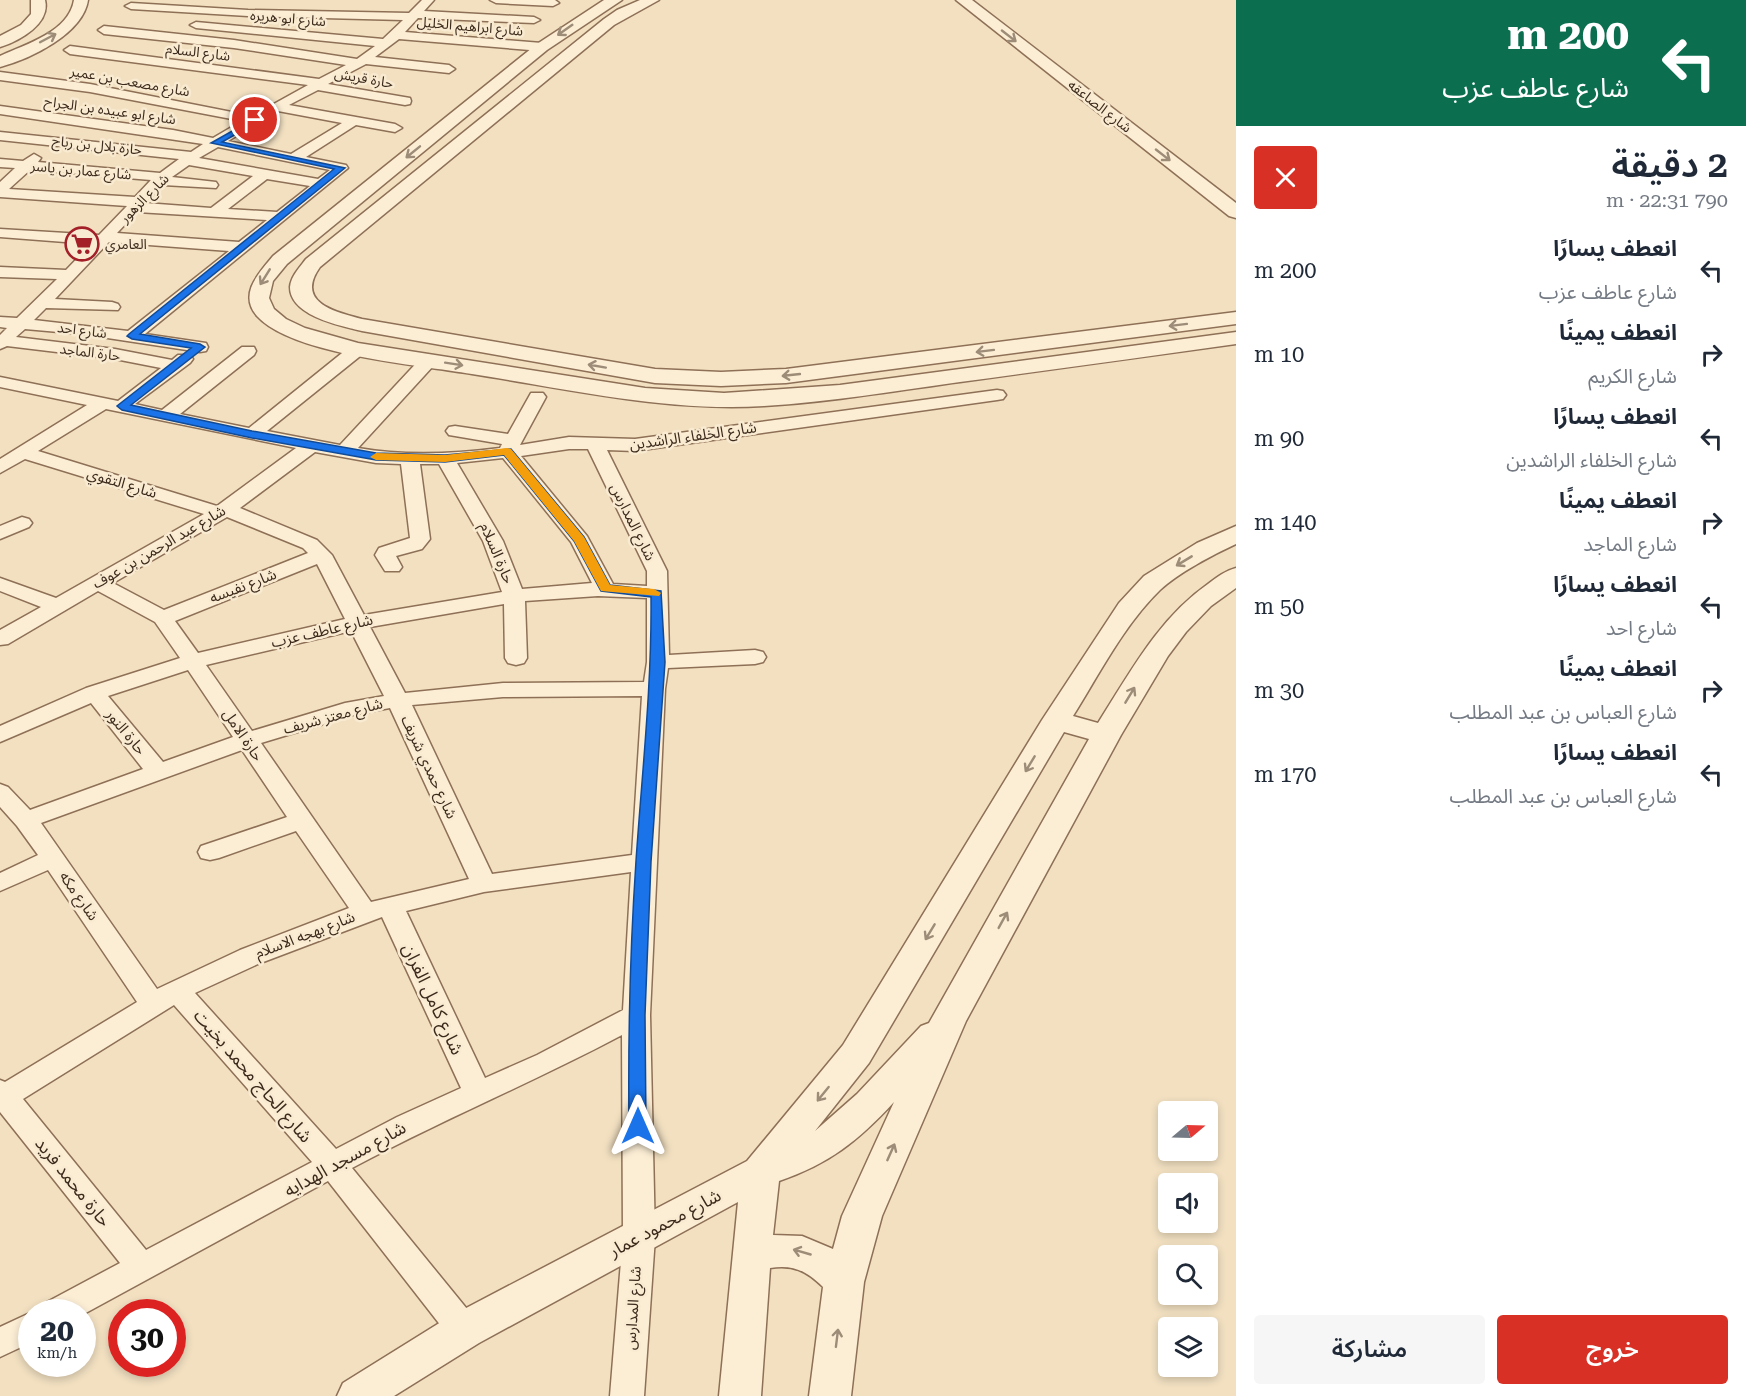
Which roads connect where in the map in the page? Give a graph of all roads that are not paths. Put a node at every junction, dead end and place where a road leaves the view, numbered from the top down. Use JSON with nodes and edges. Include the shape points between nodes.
{"nodes":[{"id":1,"x":38,"y":0,"type":"edge"},
{"id":2,"x":81,"y":0,"type":"edge"},
{"id":3,"x":428,"y":0,"type":"edge"},
{"id":4,"x":496,"y":0,"type":"edge"},
{"id":5,"x":615,"y":0,"type":"edge"},
{"id":6,"x":652,"y":0,"type":"edge"},
{"id":7,"x":963,"y":0,"type":"edge"},
{"id":8,"x":988,"y":0,"type":"edge"},
{"id":9,"x":553,"y":3,"type":"dead end"},
{"id":10,"x":132,"y":14,"type":"dead end"},
{"id":11,"x":413,"y":16,"type":"junction"},
{"id":12,"x":534,"y":20,"type":"dead end"},
{"id":13,"x":185,"y":24,"type":"dead end"},
{"id":14,"x":104,"y":30,"type":"dead end"},
{"id":15,"x":388,"y":41,"type":"junction"},
{"id":16,"x":0,"y":42,"type":"edge"},
{"id":17,"x":542,"y":47,"type":"junction"},
{"id":18,"x":70,"y":50,"type":"dead end"},
{"id":19,"x":468,"y":52,"type":"dead end"},
{"id":20,"x":361,"y":61,"type":"junction"},
{"id":21,"x":0,"y":62,"type":"edge"},
{"id":22,"x":1074,"y":65,"type":"dead end"},
{"id":23,"x":124,"y":66,"type":"dead end"},
{"id":24,"x":449,"y":69,"type":"dead end"},
{"id":25,"x":0,"y":76,"type":"edge"},
{"id":26,"x":320,"y":84,"type":"junction"},
{"id":27,"x":105,"y":91,"type":"junction"},
{"id":28,"x":300,"y":95,"type":"junction"},
{"id":29,"x":405,"y":100,"type":"dead end"},
{"id":30,"x":276,"y":107,"type":"junction"},
{"id":31,"x":0,"y":110,"type":"edge"},
{"id":32,"x":75,"y":119,"type":"junction"},
{"id":33,"x":255,"y":120,"type":"junction"},
{"id":34,"x":354,"y":121,"type":"junction"},
{"id":35,"x":395,"y":128,"type":"dead end"},
{"id":36,"x":0,"y":136,"type":"edge"},
{"id":37,"x":53,"y":140,"type":"junction"},
{"id":38,"x":215,"y":143,"type":"junction"},
{"id":39,"x":190,"y":158,"type":"junction"},
{"id":40,"x":294,"y":158,"type":"junction"},
{"id":41,"x":0,"y":163,"type":"edge"},
{"id":42,"x":26,"y":165,"type":"junction"},
{"id":43,"x":264,"y":174,"type":"junction"},
{"id":44,"x":160,"y":179,"type":"junction"},
{"id":45,"x":321,"y":184,"type":"junction"},
{"id":46,"x":211,"y":185,"type":"dead end"},
{"id":47,"x":0,"y":192,"type":"edge"},
{"id":48,"x":238,"y":194,"type":"junction"},
{"id":49,"x":255,"y":196,"type":"dead end"},
{"id":50,"x":136,"y":204,"type":"junction"},
{"id":51,"x":216,"y":211,"type":"junction"},
{"id":52,"x":1236,"y":212,"type":"edge"},
{"id":53,"x":280,"y":217,"type":"junction"},
{"id":54,"x":0,"y":233,"type":"edge"},
{"id":55,"x":104,"y":238,"type":"junction"},
{"id":56,"x":243,"y":248,"type":"junction"},
{"id":57,"x":0,"y":272,"type":"edge"},
{"id":58,"x":70,"y":275,"type":"junction"},
{"id":59,"x":41,"y":303,"type":"junction"},
{"id":60,"x":112,"y":307,"type":"dead end"},
{"id":61,"x":1236,"y":318,"type":"edge"},
{"id":62,"x":0,"y":322,"type":"edge"},
{"id":63,"x":23,"y":324,"type":"junction"},
{"id":64,"x":132,"y":336,"type":"junction"},
{"id":65,"x":1236,"y":338,"type":"edge"},
{"id":66,"x":2,"y":343,"type":"edge"},
{"id":67,"x":358,"y":349,"type":"junction"},
{"id":68,"x":248,"y":351,"type":"dead end"},
{"id":69,"x":429,"y":360,"type":"junction"},
{"id":70,"x":176,"y":366,"type":"junction"},
{"id":71,"x":0,"y":382,"type":"edge"},
{"id":72,"x":997,"y":394,"type":"dead end"},
{"id":73,"x":537,"y":398,"type":"dead end"},
{"id":74,"x":103,"y":403,"type":"junction"},
{"id":75,"x":122,"y":406,"type":"junction"},
{"id":76,"x":166,"y":416,"type":"junction"},
{"id":77,"x":455,"y":431,"type":"dead end"},
{"id":78,"x":252,"y":434,"type":"junction"},
{"id":79,"x":594,"y":443,"type":"junction"},
{"id":80,"x":510,"y":445,"type":"junction"},
{"id":81,"x":311,"y":446,"type":"junction"},
{"id":82,"x":345,"y":451,"type":"junction"},
{"id":83,"x":24,"y":453,"type":"junction"},
{"id":84,"x":410,"y":459,"type":"junction"},
{"id":85,"x":445,"y":459,"type":"junction"},
{"id":86,"x":0,"y":467,"type":"edge"},
{"id":87,"x":223,"y":511,"type":"junction"},
{"id":88,"x":22,"y":523,"type":"dead end"},
{"id":89,"x":0,"y":533,"type":"edge"},
{"id":90,"x":1236,"y":534,"type":"edge"},
{"id":91,"x":322,"y":555,"type":"junction"},
{"id":92,"x":392,"y":567,"type":"dead end"},
{"id":93,"x":1236,"y":576,"type":"edge"},
{"id":94,"x":98,"y":583,"type":"junction"},
{"id":95,"x":0,"y":584,"type":"edge"},
{"id":96,"x":605,"y":589,"type":"junction"},
{"id":97,"x":657,"y":594,"type":"junction"},
{"id":98,"x":514,"y":596,"type":"junction"},
{"id":99,"x":58,"y":606,"type":"junction"},
{"id":100,"x":163,"y":618,"type":"junction"},
{"id":101,"x":358,"y":622,"type":"junction"},
{"id":102,"x":0,"y":639,"type":"edge"},
{"id":103,"x":755,"y":657,"type":"dead end"},
{"id":104,"x":516,"y":658,"type":"dead end"},
{"id":105,"x":193,"y":661,"type":"junction"},
{"id":106,"x":658,"y":662,"type":"junction"},
{"id":107,"x":654,"y":689,"type":"junction"},
{"id":108,"x":94,"y":693,"type":"junction"},
{"id":109,"x":398,"y":700,"type":"junction"},
{"id":110,"x":1056,"y":720,"type":"junction"},
{"id":111,"x":0,"y":735,"type":"edge"},
{"id":112,"x":1106,"y":735,"type":"junction"},
{"id":113,"x":247,"y":740,"type":"junction"},
{"id":114,"x":158,"y":772,"type":"junction"},
{"id":115,"x":0,"y":792,"type":"edge"},
{"id":116,"x":26,"y":820,"type":"junction"},
{"id":117,"x":302,"y":820,"type":"junction"},
{"id":118,"x":210,"y":852,"type":"dead end"},
{"id":119,"x":53,"y":858,"type":"junction"},
{"id":120,"x":644,"y":862,"type":"junction"},
{"id":121,"x":0,"y":883,"type":"edge"},
{"id":122,"x":484,"y":884,"type":"junction"},
{"id":123,"x":377,"y":909,"type":"junction"},
{"id":124,"x":165,"y":997,"type":"junction"},
{"id":125,"x":636,"y":1015,"type":"junction"},
{"id":126,"x":948,"y":1021,"type":"junction"},
{"id":127,"x":477,"y":1092,"type":"junction"},
{"id":128,"x":2,"y":1095,"type":"edge"},
{"id":129,"x":333,"y":1166,"type":"junction"},
{"id":130,"x":762,"y":1172,"type":"junction"},
{"id":131,"x":639,"y":1237,"type":"junction"},
{"id":132,"x":751,"y":1256,"type":"junction"},
{"id":133,"x":142,"y":1268,"type":"junction"},
{"id":134,"x":844,"y":1282,"type":"junction"},
{"id":135,"x":83,"y":1299,"type":"edge"},
{"id":136,"x":464,"y":1330,"type":"junction"},
{"id":137,"x":18,"y":1333,"type":"edge"},
{"id":138,"x":0,"y":1343,"type":"edge"},
{"id":139,"x":358,"y":1396,"type":"edge"},
{"id":140,"x":627,"y":1396,"type":"edge"},
{"id":141,"x":740,"y":1396,"type":"edge"},
{"id":142,"x":830,"y":1396,"type":"edge"}],
"edges":[{"from":1,"to":16,"type":"street","via":[[40,9],[34,21]]},
{"from":21,"to":2,"type":"street","one_way":true,"via":[[69,25],[80,12]]},
{"from":3,"to":11,"type":"street","name":"شارع الزهور"},
{"from":4,"to":9,"type":"street"},
{"from":5,"to":17,"type":"street","one_way":true},
{"from":61,"to":6,"type":"street","one_way":true,"via":[[786,376],[721,379],[655,376],[362,325],[321,313],[309,304],[299,283],[314,263],[609,22]]},
{"from":7,"to":52,"type":"street","name":"شارع الصاعقه","one_way":true},
{"from":8,"to":22,"type":"street","name":"شارع الصاعقه"},
{"from":10,"to":11,"type":"street"},
{"from":11,"to":12,"type":"street"},
{"from":11,"to":15,"type":"street","name":"شارع الزهور"},
{"from":13,"to":15,"type":"street","name":"شارع ابو هريره"},
{"from":14,"to":20,"type":"street"},
{"from":15,"to":17,"type":"street","name":"شارع ابراهيم الخليل"},
{"from":15,"to":19,"type":"street"},
{"from":15,"to":20,"type":"street","name":"شارع الزهور"},
{"from":17,"to":67,"type":"street","one_way":true,"via":[[265,273],[258,288],[260,303],[270,317],[289,330],[316,340]]},
{"from":18,"to":26,"type":"street","name":"شارع السلام"},
{"from":20,"to":24,"type":"street"},
{"from":20,"to":26,"type":"street","name":"شارع الزهور"},
{"from":23,"to":28,"type":"street"},
{"from":25,"to":27,"type":"street","name":"شارع مصعب بن عمير"},
{"from":26,"to":28,"type":"street","name":"شارع الزهور"},
{"from":26,"to":29,"type":"street","name":"حارة قريش"},
{"from":27,"to":32,"type":"street"},
{"from":27,"to":33,"type":"street","name":"شارع مصعب بن عمير"},
{"from":28,"to":30,"type":"street","name":"شارع الزهور"},
{"from":30,"to":33,"type":"street","name":"شارع الزهور"},
{"from":30,"to":34,"type":"street"},
{"from":31,"to":32,"type":"street","name":"شارع ابو عبيده بن الجراح"},
{"from":32,"to":37,"type":"street"},
{"from":32,"to":38,"type":"street","name":"شارع ابو عبيده بن الجراح"},
{"from":33,"to":38,"type":"street","name":"شارع الزهور"},
{"from":34,"to":35,"type":"street"},
{"from":34,"to":40,"type":"street"},
{"from":36,"to":37,"type":"street","name":"حارة بلال بن رباح"},
{"from":37,"to":39,"type":"street","name":"حارة بلال بن رباح"},
{"from":37,"to":42,"type":"street"},
{"from":38,"to":39,"type":"street","name":"شارع الزهور"},
{"from":38,"to":40,"type":"street","name":"شارع ابو عبيده بن الجراح"},
{"from":39,"to":43,"type":"street","name":"حارة بلال بن رباح"},
{"from":39,"to":44,"type":"street","name":"شارع الزهور"},
{"from":40,"to":45,"type":"street","name":"شارع ابو عبيده بن الجراح","via":[[340,167]]},
{"from":41,"to":42,"type":"street","name":"شارع عمار بن ياسر"},
{"from":42,"to":44,"type":"street","name":"شارع عمار بن ياسر"},
{"from":42,"to":47,"type":"street"},
{"from":43,"to":45,"type":"street","name":"حارة بلال بن رباح"},
{"from":43,"to":48,"type":"street"},
{"from":44,"to":46,"type":"street","name":"شارع عمار بن ياسر"},
{"from":44,"to":50,"type":"street","name":"شارع الزهور"},
{"from":45,"to":53,"type":"street"},
{"from":47,"to":50,"type":"street"},
{"from":48,"to":49,"type":"street"},
{"from":48,"to":51,"type":"street"},
{"from":50,"to":51,"type":"street"},
{"from":50,"to":55,"type":"street","name":"شارع الزهور"},
{"from":51,"to":53,"type":"street"},
{"from":53,"to":56,"type":"street"},
{"from":54,"to":55,"type":"street"},
{"from":55,"to":56,"type":"street"},
{"from":55,"to":58,"type":"street","name":"شارع الزهور"},
{"from":56,"to":64,"type":"street"},
{"from":57,"to":58,"type":"street"},
{"from":58,"to":59,"type":"street","name":"شارع الزهور"},
{"from":59,"to":60,"type":"street"},
{"from":59,"to":63,"type":"street","name":"شارع الزهور"},
{"from":62,"to":63,"type":"street","name":"شارع احد"},
{"from":63,"to":64,"type":"street","name":"شارع احد"},
{"from":63,"to":66,"type":"street","name":"شارع الزهور"},
{"from":64,"to":70,"type":"street","name":"شارع احد","via":[[204,344]]},
{"from":69,"to":65,"type":"street","one_way":true,"via":[[645,395],[753,400],[840,392]]},
{"from":66,"to":70,"type":"street","name":"حارة الماجد","via":[[115,354]]},
{"from":67,"to":69,"type":"street"},
{"from":67,"to":78,"type":"street"},
{"from":68,"to":76,"type":"street"},
{"from":69,"to":82,"type":"street"},
{"from":70,"to":75,"type":"street"},
{"from":71,"to":74,"type":"street","name":"شارع الخلفاء الراشدين"},
{"from":72,"to":79,"type":"street","name":"شارع الخلفاء الراشدين","via":[[635,445]]},
{"from":73,"to":80,"type":"street"},
{"from":74,"to":75,"type":"street","name":"شارع الخلفاء الراشدين"},
{"from":74,"to":83,"type":"street"},
{"from":75,"to":76,"type":"street","name":"شارع الخلفاء الراشدين"},
{"from":76,"to":78,"type":"street","name":"شارع الخلفاء الراشدين"},
{"from":77,"to":80,"type":"street"},
{"from":78,"to":81,"type":"street","name":"شارع الخلفاء الراشدين"},
{"from":79,"to":80,"type":"street","name":"شارع الخلفاء الراشدين"},
{"from":79,"to":97,"type":"street","name":"شارع المدارس","via":[[657,571]]},
{"from":80,"to":85,"type":"street","name":"شارع الخلفاء الراشدين"},
{"from":80,"to":96,"type":"street","via":[[580,540]]},
{"from":81,"to":82,"type":"street","name":"شارع الخلفاء الراشدين"},
{"from":81,"to":87,"type":"street","name":"شارع عبد الرحمن بن عوف"},
{"from":82,"to":84,"type":"street","name":"شارع الخلفاء الراشدين"},
{"from":83,"to":86,"type":"street"},
{"from":83,"to":87,"type":"street","name":"شارع التقوي"},
{"from":84,"to":85,"type":"street","name":"شارع الخلفاء الراشدين"},
{"from":84,"to":92,"type":"street","via":[[420,539],[415,545],[386,552]]},
{"from":85,"to":98,"type":"street","name":"حارة السلام","via":[[492,537]]},
{"from":87,"to":91,"type":"street","name":"شارع حمدي شريف","via":[[310,544]]},
{"from":87,"to":94,"type":"street","name":"شارع عبد الرحمن بن عوف"},
{"from":88,"to":89,"type":"street"},
{"from":90,"to":110,"type":"street","one_way":true,"via":[[1153,582],[1106,640]]},
{"from":91,"to":100,"type":"street","name":"شارع نفيسه"},
{"from":91,"to":101,"type":"street","name":"شارع حمدي شريف"},
{"from":112,"to":93,"type":"street","one_way":true,"via":[[1176,626],[1202,600]]},
{"from":94,"to":99,"type":"street","name":"شارع عبد الرحمن بن عوف"},
{"from":94,"to":100,"type":"street","name":"حارة الامل"},
{"from":95,"to":99,"type":"street"},
{"from":96,"to":97,"type":"street","name":"شارع عاطف عزب"},
{"from":96,"to":98,"type":"street","name":"شارع عاطف عزب"},
{"from":97,"to":106,"type":"street","name":"شارع المدارس"},
{"from":98,"to":101,"type":"street","name":"شارع عاطف عزب"},
{"from":98,"to":104,"type":"street","name":"حارة السلام"},
{"from":99,"to":102,"type":"street","name":"شارع عبد الرحمن بن عوف"},
{"from":100,"to":105,"type":"street","name":"حارة الامل"},
{"from":101,"to":105,"type":"street","name":"شارع عاطف عزب"},
{"from":101,"to":109,"type":"street","name":"شارع حمدي شريف"},
{"from":103,"to":106,"type":"street"},
{"from":105,"to":108,"type":"street","name":"شارع عاطف عزب"},
{"from":105,"to":113,"type":"street","name":"حارة الامل"},
{"from":106,"to":107,"type":"street","name":"شارع المدارس"},
{"from":107,"to":109,"type":"street","name":"شارع معتز شريف","via":[[503,690]]},
{"from":107,"to":120,"type":"street","name":"شارع المدارس"},
{"from":108,"to":111,"type":"street","name":"شارع عاطف عزب"},
{"from":108,"to":114,"type":"street","name":"حارة النور"},
{"from":109,"to":113,"type":"street","name":"شارع معتز شريف","via":[[353,708]]},
{"from":109,"to":122,"type":"street","name":"شارع حمدي شريف"},
{"from":110,"to":112,"type":"street"},
{"from":110,"to":130,"type":"street","one_way":true,"via":[[856,1054]]},
{"from":126,"to":112,"type":"street","one_way":true},
{"from":113,"to":114,"type":"street","name":"شارع معتز شريف"},
{"from":113,"to":117,"type":"street","name":"حارة الامل"},
{"from":114,"to":116,"type":"street","name":"شارع معتز شريف"},
{"from":115,"to":116,"type":"street","name":"شارع مكه"},
{"from":116,"to":119,"type":"street","name":"شارع مكه"},
{"from":117,"to":118,"type":"street"},
{"from":117,"to":123,"type":"street","name":"حارة الامل"},
{"from":119,"to":121,"type":"street"},
{"from":119,"to":124,"type":"street","name":"شارع مكه"},
{"from":120,"to":122,"type":"street","name":"شارع بهجه الاسلام"},
{"from":120,"to":125,"type":"street","name":"شارع المدارس"},
{"from":122,"to":123,"type":"street","name":"شارع بهجه الاسلام"},
{"from":123,"to":124,"type":"street","name":"شارع بهجه الاسلام","via":[[249,957]]},
{"from":123,"to":127,"type":"street","name":"شارع كامل الفران"},
{"from":124,"to":128,"type":"street","name":"شارع بهجه الاسلام"},
{"from":124,"to":129,"type":"street","name":"شارع الحاج محمد بخيت"},
{"from":125,"to":127,"type":"street","name":"شارع مسجد الهدايه","via":[[547,1062]]},
{"from":125,"to":131,"type":"street","name":"شارع المدارس"},
{"from":126,"to":130,"type":"street","name":"شارع محمود عمار","via":[[828,1141],[796,1160]]},
{"from":134,"to":126,"type":"street","one_way":true,"via":[[862,1216]]},
{"from":127,"to":129,"type":"street","name":"شارع مسجد الهدايه"},
{"from":128,"to":133,"type":"street","name":"حارة محمد فريد"},
{"from":129,"to":133,"type":"street","name":"شارع مسجد الهدايه"},
{"from":129,"to":136,"type":"street","name":"شارع الحاج محمد بخيت"},
{"from":130,"to":131,"type":"street","name":"شارع محمود عمار"},
{"from":130,"to":132,"type":"street"},
{"from":131,"to":136,"type":"street","name":"شارع محمود عمار"},
{"from":131,"to":140,"type":"street","name":"شارع المدارس"},
{"from":134,"to":132,"type":"street","one_way":true,"via":[[812,1255],[792,1249],[770,1249]]},
{"from":132,"to":141,"type":"street"},
{"from":133,"to":135,"type":"street","name":"شارع مسجد الهدايه"},
{"from":142,"to":134,"type":"street","one_way":true},
{"from":136,"to":139,"type":"street","name":"شارع محمود عمار"},
{"from":137,"to":138,"type":"street"}]}
